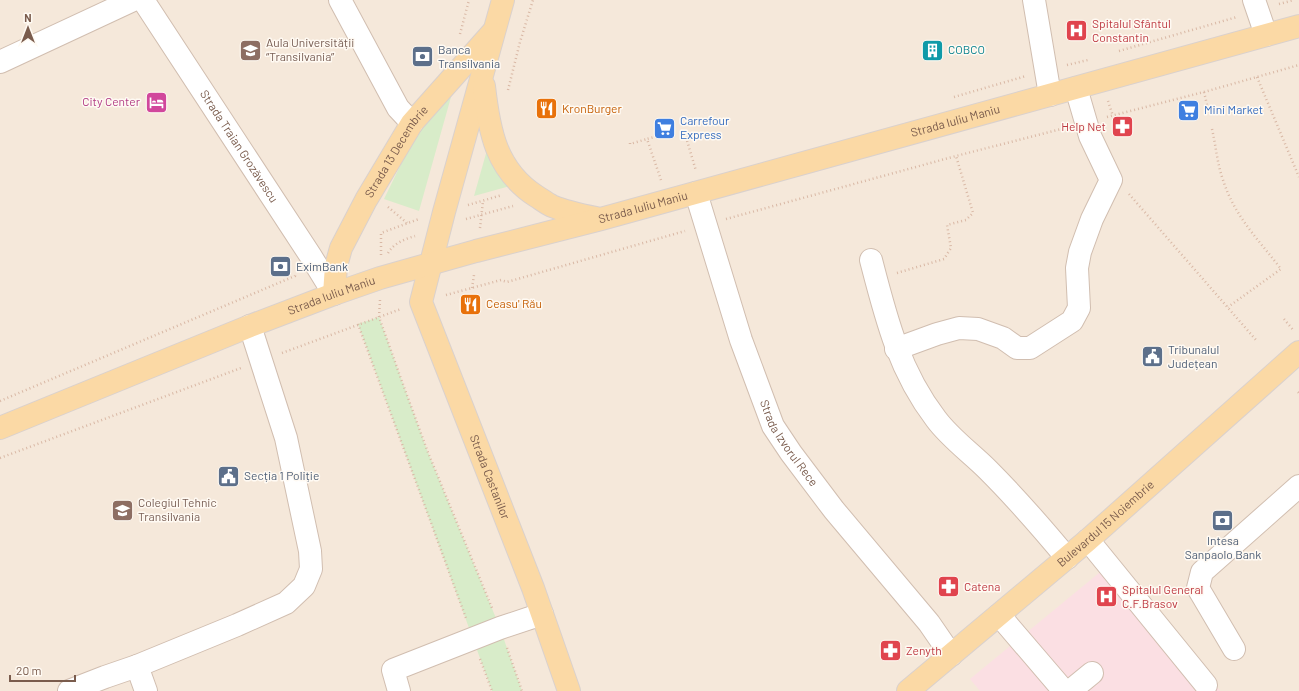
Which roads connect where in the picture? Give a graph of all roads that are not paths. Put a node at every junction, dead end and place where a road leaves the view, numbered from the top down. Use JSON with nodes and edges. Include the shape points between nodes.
{"nodes":[{"id":1,"x":133,"y":0,"type":"edge"},
{"id":2,"x":143,"y":0,"type":"edge"},
{"id":3,"x":340,"y":0,"type":"edge"},
{"id":4,"x":503,"y":0,"type":"edge"},
{"id":5,"x":1034,"y":0,"type":"edge"},
{"id":6,"x":1256,"y":5,"type":"edge"},
{"id":7,"x":1299,"y":26,"type":"edge"},
{"id":8,"x":495,"y":30,"type":"junction"},
{"id":9,"x":1266,"y":35,"type":"junction"},
{"id":10,"x":0,"y":62,"type":"edge"},
{"id":11,"x":482,"y":77,"type":"junction"},
{"id":12,"x":1076,"y":88,"type":"junction"},
{"id":13,"x":1050,"y":95,"type":"junction"},
{"id":14,"x":412,"y":124,"type":"junction"},
{"id":15,"x":696,"y":183,"type":"junction"},
{"id":16,"x":601,"y":219,"type":"junction"},
{"id":17,"x":431,"y":263,"type":"junction"},
{"id":18,"x":873,"y":270,"type":"road end"},
{"id":19,"x":334,"y":294,"type":"junction"},
{"id":20,"x":250,"y":326,"type":"junction"},
{"id":21,"x":1297,"y":342,"type":"edge"},
{"id":22,"x":896,"y":349,"type":"junction"},
{"id":23,"x":0,"y":428,"type":"edge"},
{"id":24,"x":1299,"y":486,"type":"edge"},
{"id":25,"x":1088,"y":540,"type":"junction"},
{"id":26,"x":1067,"y":558,"type":"junction"},
{"id":27,"x":542,"y":614,"type":"junction"},
{"id":28,"x":999,"y":615,"type":"junction"},
{"id":29,"x":1234,"y":649,"type":"dead end"},
{"id":30,"x":951,"y":655,"type":"junction"},
{"id":31,"x":137,"y":666,"type":"junction"},
{"id":32,"x":1092,"y":673,"type":"dead end"},
{"id":33,"x":1206,"y":685,"type":"dead end"},
{"id":34,"x":69,"y":691,"type":"edge"},
{"id":35,"x":146,"y":691,"type":"edge"},
{"id":36,"x":399,"y":691,"type":"edge"},
{"id":37,"x":569,"y":691,"type":"edge"},
{"id":38,"x":908,"y":691,"type":"edge"},
{"id":39,"x":1064,"y":691,"type":"edge"},
{"id":40,"x":1070,"y":691,"type":"edge"}],
"edges":[{"from":1,"to":10,"type":"street"},
{"from":2,"to":19,"type":"street","name":"Strada Traian Grozăvescu"},
{"from":3,"to":14,"type":"street","via":[[398,108]]},
{"from":4,"to":8,"type":"main road","name":"Strada 13 Decembrie"},
{"from":5,"to":13,"type":"street"},
{"from":6,"to":9,"type":"street"},
{"from":7,"to":9,"type":"main road","name":"Strada Iuliu Maniu"},
{"from":8,"to":11,"type":"main road","name":"Strada 13 Decembrie"},
{"from":8,"to":14,"type":"main road","name":"Strada 13 Decembrie"},
{"from":9,"to":12,"type":"main road","name":"Strada Iuliu Maniu"},
{"from":11,"to":16,"type":"main road","via":[[490,129],[497,150],[508,170],[525,188],[551,206]]},
{"from":11,"to":17,"type":"main road","name":"Strada 13 Decembrie"},
{"from":12,"to":13,"type":"main road","name":"Strada Iuliu Maniu"},
{"from":12,"to":22,"type":"street","via":[[1086,123],[1111,180],[1092,219],[1080,252],[1079,308],[1072,321],[1030,348],[1017,348],[1003,338],[978,329],[959,328]]},
{"from":13,"to":15,"type":"main road","name":"Strada Iuliu Maniu"},
{"from":14,"to":19,"type":"main road","name":"Strada 13 Decembrie","via":[[366,200],[341,248],[336,266]]},
{"from":15,"to":16,"type":"main road","name":"Strada Iuliu Maniu"},
{"from":15,"to":30,"type":"street","name":"Strada Izvorul Rece","via":[[741,340],[773,426],[834,510],[929,623]]},
{"from":16,"to":17,"type":"main road","name":"Strada Iuliu Maniu"},
{"from":17,"to":19,"type":"main road","name":"Strada Iuliu Maniu"},
{"from":17,"to":27,"type":"main road","name":"Strada Castanilor","via":[[421,302]]},
{"from":18,"to":22,"type":"street"},
{"from":19,"to":20,"type":"main road","name":"Strada Iuliu Maniu"},
{"from":20,"to":23,"type":"main road","name":"Strada Iuliu Maniu"},
{"from":20,"to":31,"type":"street","via":[[286,438],[310,551],[311,569],[304,586],[286,603]]},
{"from":21,"to":25,"type":"main road","name":"Bulevardul 15 Noiembrie"},
{"from":22,"to":26,"type":"street","via":[[914,386],[936,420],[988,470]]},
{"from":24,"to":29,"type":"street","via":[[1202,572],[1198,588]]},
{"from":25,"to":26,"type":"main road","name":"Bulevardul 15 Noiembrie"},
{"from":25,"to":33,"type":"street"},
{"from":26,"to":28,"type":"main road","name":"Bulevardul 15 Noiembrie"},
{"from":27,"to":36,"type":"street","via":[[393,670]]},
{"from":27,"to":37,"type":"main road","name":"Strada Castanilor"},
{"from":28,"to":30,"type":"main road","name":"Bulevardul 15 Noiembrie"},
{"from":28,"to":39,"type":"street"},
{"from":30,"to":38,"type":"main road","name":"Bulevardul 15 Noiembrie"},
{"from":31,"to":34,"type":"street"},
{"from":31,"to":35,"type":"street"},
{"from":32,"to":40,"type":"street"}]}
